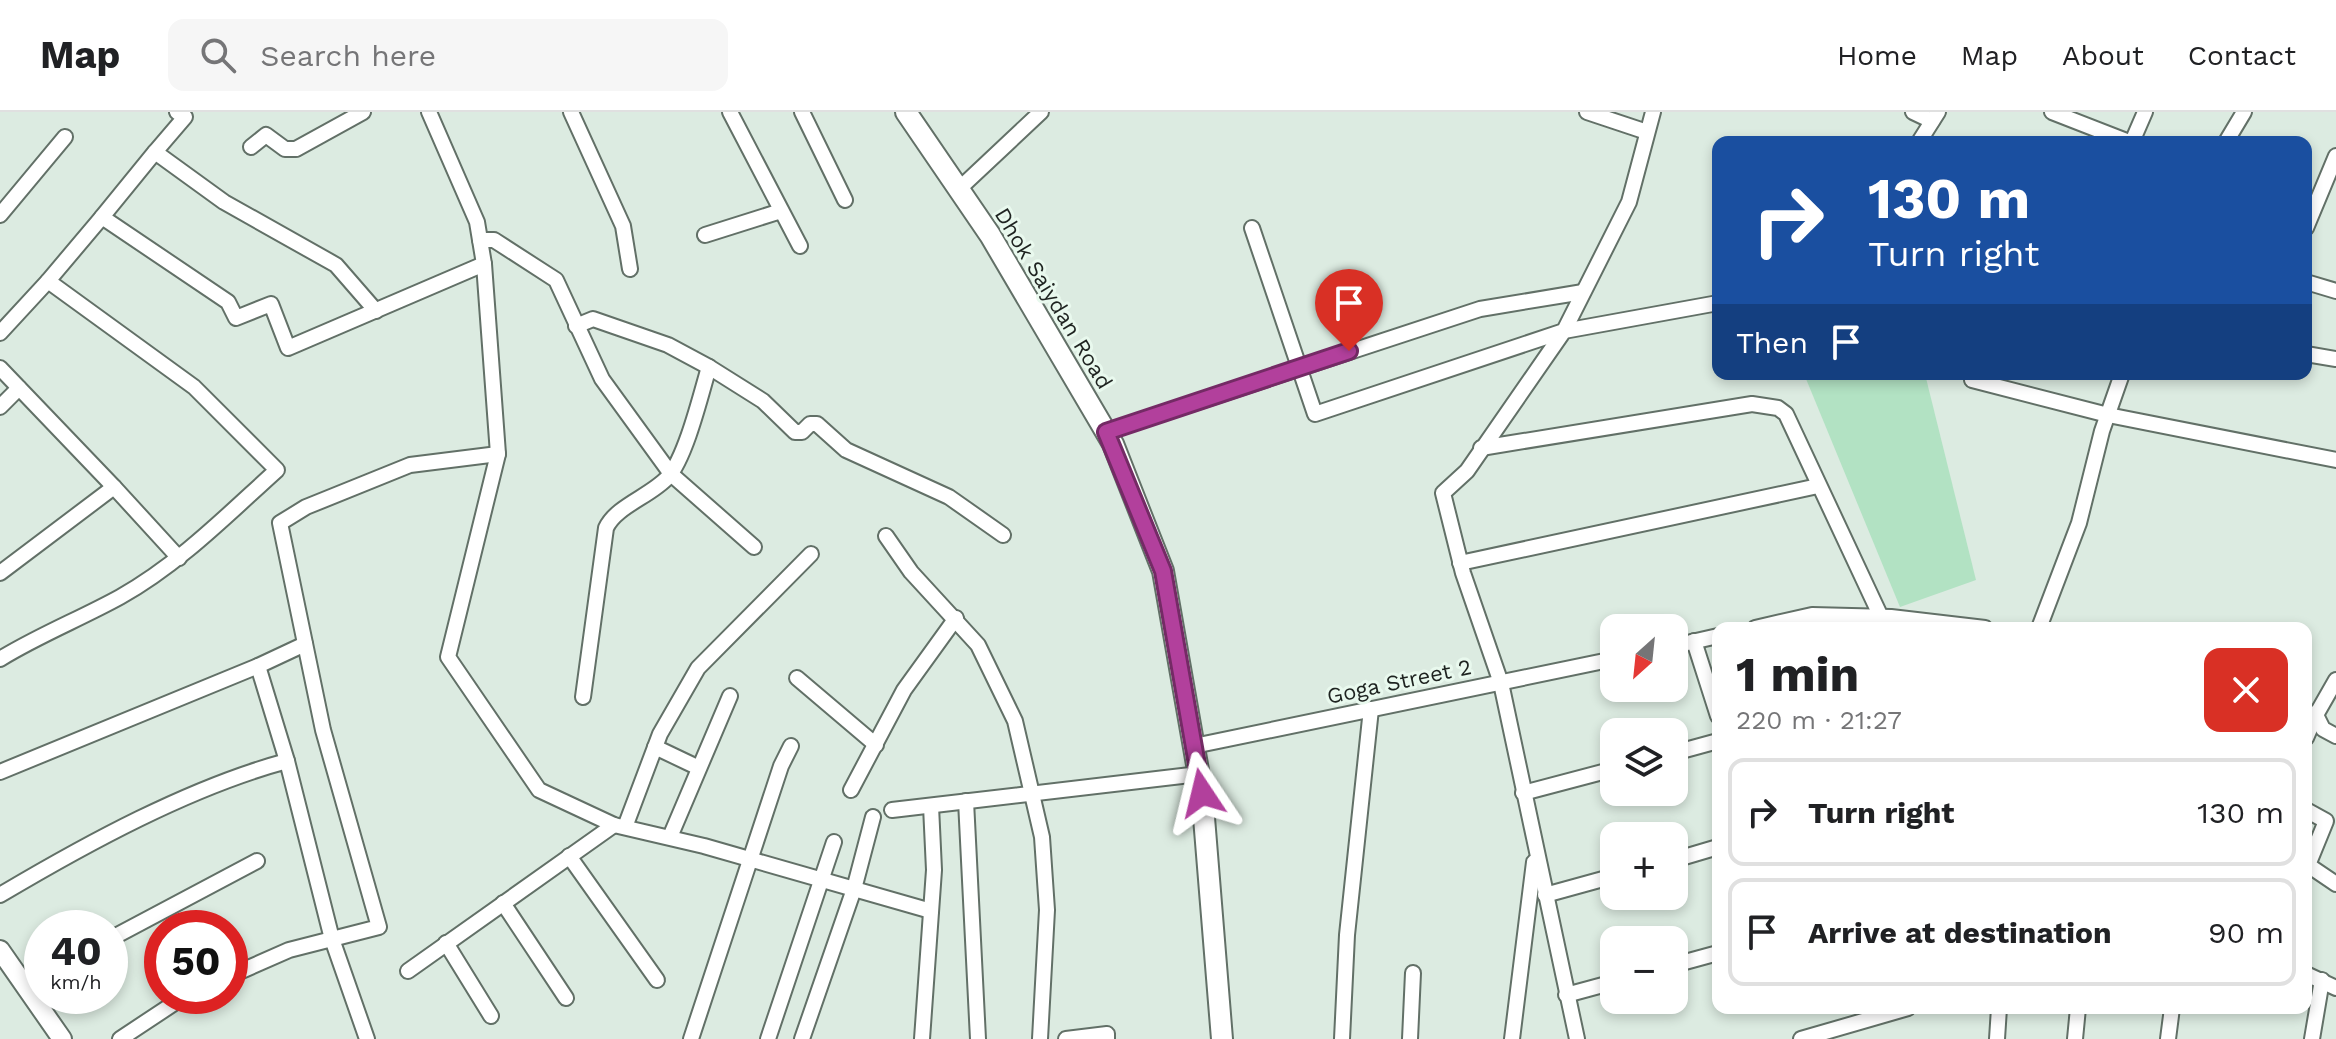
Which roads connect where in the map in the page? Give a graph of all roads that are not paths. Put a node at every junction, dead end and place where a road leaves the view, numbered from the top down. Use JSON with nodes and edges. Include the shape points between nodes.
{"nodes":[{"id":1,"x":177,"y":112,"type":"edge"},
{"id":2,"x":363,"y":112,"type":"edge"},
{"id":3,"x":571,"y":112,"type":"edge"},
{"id":4,"x":730,"y":112,"type":"edge"},
{"id":5,"x":802,"y":112,"type":"edge"},
{"id":6,"x":906,"y":112,"type":"edge"},
{"id":7,"x":1041,"y":112,"type":"edge"},
{"id":8,"x":1587,"y":112,"type":"edge"},
{"id":9,"x":1653,"y":112,"type":"edge"},
{"id":10,"x":1913,"y":112,"type":"edge"},
{"id":11,"x":2052,"y":112,"type":"edge"},
{"id":12,"x":2145,"y":112,"type":"edge"},
{"id":13,"x":2244,"y":112,"type":"edge"},
{"id":14,"x":435,"y":114,"type":"edge"},
{"id":15,"x":1935,"y":116,"type":"edge"},
{"id":16,"x":1647,"y":132,"type":"junction"},
{"id":17,"x":1923,"y":136,"type":"edge"},
{"id":18,"x":2114,"y":136,"type":"edge"},
{"id":19,"x":2133,"y":136,"type":"edge"},
{"id":20,"x":2230,"y":136,"type":"edge"},
{"id":21,"x":65,"y":137,"type":"dead end"},
{"id":22,"x":251,"y":147,"type":"dead end"},
{"id":23,"x":155,"y":152,"type":"junction"},
{"id":24,"x":2336,"y":156,"type":"edge"},
{"id":25,"x":959,"y":189,"type":"junction"},
{"id":26,"x":845,"y":200,"type":"dead end"},
{"id":27,"x":781,"y":211,"type":"junction"},
{"id":28,"x":2312,"y":214,"type":"edge"},
{"id":29,"x":0,"y":215,"type":"edge"},
{"id":30,"x":102,"y":217,"type":"junction"},
{"id":31,"x":1252,"y":228,"type":"dead end"},
{"id":32,"x":705,"y":235,"type":"dead end"},
{"id":33,"x":480,"y":240,"type":"junction"},
{"id":34,"x":800,"y":246,"type":"dead end"},
{"id":35,"x":484,"y":264,"type":"junction"},
{"id":36,"x":630,"y":269,"type":"dead end"},
{"id":37,"x":48,"y":281,"type":"junction"},
{"id":38,"x":2312,"y":284,"type":"edge"},
{"id":39,"x":2336,"y":291,"type":"edge"},
{"id":40,"x":1583,"y":292,"type":"junction"},
{"id":41,"x":1712,"y":304,"type":"edge"},
{"id":42,"x":376,"y":311,"type":"junction"},
{"id":43,"x":576,"y":326,"type":"junction"},
{"id":44,"x":1564,"y":331,"type":"junction"},
{"id":45,"x":0,"y":333,"type":"edge"},
{"id":46,"x":2312,"y":355,"type":"edge"},
{"id":47,"x":2336,"y":359,"type":"edge"},
{"id":48,"x":709,"y":367,"type":"junction"},
{"id":49,"x":1296,"y":367,"type":"junction"},
{"id":50,"x":0,"y":368,"type":"edge"},
{"id":51,"x":1972,"y":380,"type":"dead end"},
{"id":52,"x":2120,"y":380,"type":"edge"},
{"id":53,"x":19,"y":388,"type":"junction"},
{"id":54,"x":0,"y":407,"type":"edge"},
{"id":55,"x":2108,"y":415,"type":"junction"},
{"id":56,"x":1106,"y":432,"type":"junction"},
{"id":57,"x":1481,"y":448,"type":"junction"},
{"id":58,"x":498,"y":454,"type":"junction"},
{"id":59,"x":2336,"y":460,"type":"edge"},
{"id":60,"x":671,"y":474,"type":"junction"},
{"id":61,"x":1818,"y":486,"type":"junction"},
{"id":62,"x":114,"y":487,"type":"junction"},
{"id":63,"x":1003,"y":535,"type":"dead end"},
{"id":64,"x":886,"y":536,"type":"dead end"},
{"id":65,"x":754,"y":547,"type":"dead end"},
{"id":66,"x":811,"y":554,"type":"dead end"},
{"id":67,"x":179,"y":558,"type":"junction"},
{"id":68,"x":1460,"y":563,"type":"junction"},
{"id":69,"x":0,"y":573,"type":"edge"},
{"id":70,"x":1881,"y":617,"type":"junction"},
{"id":71,"x":956,"y":618,"type":"junction"},
{"id":72,"x":1814,"y":622,"type":"edge"},
{"id":73,"x":1928,"y":622,"type":"edge"},
{"id":74,"x":2041,"y":622,"type":"edge"},
{"id":75,"x":1712,"y":637,"type":"edge"},
{"id":76,"x":1694,"y":641,"type":"junction"},
{"id":77,"x":1688,"y":642,"type":"edge"},
{"id":78,"x":305,"y":644,"type":"junction"},
{"id":79,"x":0,"y":659,"type":"edge"},
{"id":80,"x":1600,"y":662,"type":"edge"},
{"id":81,"x":258,"y":666,"type":"junction"},
{"id":82,"x":797,"y":678,"type":"dead end"},
{"id":83,"x":2336,"y":680,"type":"edge"},
{"id":84,"x":1501,"y":683,"type":"junction"},
{"id":85,"x":730,"y":696,"type":"dead end"},
{"id":86,"x":583,"y":697,"type":"dead end"},
{"id":87,"x":1712,"y":697,"type":"edge"},
{"id":88,"x":1371,"y":709,"type":"junction"},
{"id":89,"x":2312,"y":712,"type":"edge"},
{"id":90,"x":2312,"y":714,"type":"edge"},
{"id":91,"x":2336,"y":736,"type":"edge"},
{"id":92,"x":1712,"y":743,"type":"edge"},
{"id":93,"x":876,"y":745,"type":"junction"},
{"id":94,"x":791,"y":746,"type":"dead end"},
{"id":95,"x":1194,"y":746,"type":"junction"},
{"id":96,"x":655,"y":747,"type":"junction"},
{"id":97,"x":1688,"y":749,"type":"edge"},
{"id":98,"x":287,"y":761,"type":"junction"},
{"id":99,"x":697,"y":767,"type":"junction"},
{"id":100,"x":0,"y":772,"type":"edge"},
{"id":101,"x":1600,"y":773,"type":"edge"},
{"id":102,"x":1199,"y":774,"type":"junction"},
{"id":103,"x":851,"y":790,"type":"dead end"},
{"id":104,"x":1523,"y":793,"type":"junction"},
{"id":105,"x":1030,"y":794,"type":"junction"},
{"id":106,"x":966,"y":801,"type":"junction"},
{"id":107,"x":931,"y":806,"type":"junction"},
{"id":108,"x":892,"y":810,"type":"dead end"},
{"id":109,"x":2312,"y":813,"type":"edge"},
{"id":110,"x":873,"y":817,"type":"dead end"},
{"id":111,"x":620,"y":826,"type":"junction"},
{"id":112,"x":670,"y":837,"type":"junction"},
{"id":113,"x":834,"y":842,"type":"dead end"},
{"id":114,"x":1712,"y":849,"type":"edge"},
{"id":115,"x":1535,"y":854,"type":"junction"},
{"id":116,"x":2312,"y":855,"type":"edge"},
{"id":117,"x":569,"y":856,"type":"junction"},
{"id":118,"x":1688,"y":856,"type":"edge"},
{"id":119,"x":751,"y":859,"type":"junction"},
{"id":120,"x":257,"y":861,"type":"dead end"},
{"id":121,"x":2312,"y":870,"type":"edge"},
{"id":122,"x":823,"y":880,"type":"junction"},
{"id":123,"x":1600,"y":880,"type":"edge"},
{"id":124,"x":2336,"y":884,"type":"edge"},
{"id":125,"x":854,"y":889,"type":"junction"},
{"id":126,"x":0,"y":895,"type":"edge"},
{"id":127,"x":1545,"y":895,"type":"junction"},
{"id":128,"x":503,"y":903,"type":"junction"},
{"id":129,"x":931,"y":911,"type":"junction"},
{"id":130,"x":128,"y":929,"type":"edge"},
{"id":131,"x":332,"y":939,"type":"junction"},
{"id":132,"x":446,"y":943,"type":"junction"},
{"id":133,"x":0,"y":950,"type":"edge"},
{"id":134,"x":1712,"y":955,"type":"edge"},
{"id":135,"x":1688,"y":961,"type":"edge"},
{"id":136,"x":248,"y":968,"type":"edge"},
{"id":137,"x":408,"y":971,"type":"dead end"},
{"id":138,"x":1413,"y":973,"type":"dead end"},
{"id":139,"x":2312,"y":976,"type":"edge"},
{"id":140,"x":657,"y":980,"type":"dead end"},
{"id":141,"x":2322,"y":980,"type":"junction"},
{"id":142,"x":23,"y":985,"type":"joint"},
{"id":143,"x":1600,"y":986,"type":"edge"},
{"id":144,"x":2336,"y":988,"type":"edge"},
{"id":145,"x":1566,"y":995,"type":"junction"},
{"id":146,"x":566,"y":998,"type":"dead end"},
{"id":147,"x":158,"y":1014,"type":"edge"},
{"id":148,"x":1887,"y":1014,"type":"edge"},
{"id":149,"x":1999,"y":1014,"type":"edge"},
{"id":150,"x":2077,"y":1014,"type":"edge"},
{"id":151,"x":2171,"y":1014,"type":"edge"},
{"id":152,"x":491,"y":1016,"type":"dead end"},
{"id":153,"x":62,"y":1039,"type":"edge"},
{"id":154,"x":120,"y":1039,"type":"edge"},
{"id":155,"x":367,"y":1039,"type":"edge"},
{"id":156,"x":691,"y":1039,"type":"edge"},
{"id":157,"x":768,"y":1039,"type":"edge"},
{"id":158,"x":802,"y":1039,"type":"edge"},
{"id":159,"x":922,"y":1039,"type":"edge"},
{"id":160,"x":978,"y":1039,"type":"edge"},
{"id":161,"x":1040,"y":1039,"type":"edge"},
{"id":162,"x":1066,"y":1039,"type":"edge"},
{"id":163,"x":1107,"y":1039,"type":"edge"},
{"id":164,"x":1222,"y":1039,"type":"edge"},
{"id":165,"x":1342,"y":1039,"type":"edge"},
{"id":166,"x":1410,"y":1039,"type":"edge"},
{"id":167,"x":1512,"y":1039,"type":"edge"},
{"id":168,"x":1577,"y":1039,"type":"edge"},
{"id":169,"x":1801,"y":1039,"type":"edge"},
{"id":170,"x":1997,"y":1039,"type":"edge"},
{"id":171,"x":2075,"y":1039,"type":"edge"},
{"id":172,"x":2168,"y":1039,"type":"edge"},
{"id":173,"x":2312,"y":1039,"type":"edge"}],
"edges":[{"from":1,"to":23,"type":"street","via":[[185,117]]},
{"from":2,"to":22,"type":"street","via":[[296,149],[285,149],[266,135]]},
{"from":3,"to":36,"type":"street","via":[[623,226]]},
{"from":4,"to":27,"type":"street"},
{"from":5,"to":26,"type":"street"},
{"from":6,"to":25,"type":"main road","name":"Dhok Saiydan Road"},
{"from":7,"to":25,"type":"street"},
{"from":8,"to":16,"type":"street"},
{"from":9,"to":16,"type":"street"},
{"from":10,"to":15,"type":"street"},
{"from":11,"to":18,"type":"street"},
{"from":12,"to":19,"type":"street"},
{"from":13,"to":20,"type":"street"},
{"from":14,"to":33,"type":"street"},
{"from":15,"to":17,"type":"street"},
{"from":16,"to":40,"type":"street","via":[[1629,202]]},
{"from":21,"to":29,"type":"street"},
{"from":23,"to":30,"type":"street"},
{"from":23,"to":42,"type":"street","via":[[224,202],[336,265]]},
{"from":24,"to":28,"type":"street"},
{"from":25,"to":56,"type":"main road","name":"Dhok Saiydan Road"},
{"from":27,"to":32,"type":"street"},
{"from":27,"to":34,"type":"street"},
{"from":30,"to":37,"type":"street"},
{"from":30,"to":42,"type":"street","via":[[228,302],[236,318],[271,304],[288,348]]},
{"from":31,"to":49,"type":"street"},
{"from":33,"to":35,"type":"street"},
{"from":33,"to":43,"type":"street","via":[[494,240],[549,273]]},
{"from":35,"to":42,"type":"street"},
{"from":35,"to":58,"type":"street"},
{"from":37,"to":45,"type":"street"},
{"from":37,"to":67,"type":"street","via":[[194,387],[277,470]]},
{"from":38,"to":39,"type":"street"},
{"from":40,"to":44,"type":"street"},
{"from":40,"to":49,"type":"street","via":[[1480,309]]},
{"from":41,"to":44,"type":"street"},
{"from":43,"to":48,"type":"street","via":[[593,319],[668,345]]},
{"from":43,"to":60,"type":"street","via":[[602,379]]},
{"from":44,"to":49,"type":"street","via":[[1315,414]]},
{"from":44,"to":57,"type":"street"},
{"from":46,"to":47,"type":"street"},
{"from":48,"to":60,"type":"street"},
{"from":48,"to":63,"type":"street","via":[[763,401],[795,432],[817,424],[846,450],[949,497]]},
{"from":49,"to":56,"type":"street"},
{"from":50,"to":53,"type":"street"},
{"from":51,"to":55,"type":"street"},
{"from":52,"to":55,"type":"street"},
{"from":53,"to":54,"type":"street"},
{"from":53,"to":62,"type":"street"},
{"from":55,"to":59,"type":"street"},
{"from":55,"to":74,"type":"street","via":[[2079,523]]},
{"from":56,"to":95,"type":"main road","name":"Dhok Saiydan Road","via":[[1163,571]]},
{"from":57,"to":61,"type":"street","via":[[1752,404],[1786,414]]},
{"from":57,"to":68,"type":"street","via":[[1467,471],[1443,493]]},
{"from":58,"to":78,"type":"street","via":[[410,465],[306,507],[280,523]]},
{"from":58,"to":111,"type":"street","via":[[448,657],[539,790]]},
{"from":60,"to":65,"type":"street"},
{"from":60,"to":86,"type":"street","via":[[606,528]]},
{"from":61,"to":68,"type":"street"},
{"from":61,"to":70,"type":"street"},
{"from":62,"to":67,"type":"street"},
{"from":62,"to":69,"type":"street"},
{"from":64,"to":71,"type":"street","via":[[911,572]]},
{"from":66,"to":96,"type":"street","via":[[698,668]]},
{"from":67,"to":79,"type":"street","via":[[120,597]]},
{"from":68,"to":84,"type":"street"},
{"from":70,"to":72,"type":"street"},
{"from":70,"to":73,"type":"street"},
{"from":71,"to":93,"type":"street","via":[[904,690]]},
{"from":71,"to":105,"type":"street","via":[[978,645],[1015,721]]},
{"from":75,"to":76,"type":"street"},
{"from":76,"to":77,"type":"street"},
{"from":76,"to":87,"type":"street"},
{"from":78,"to":81,"type":"street"},
{"from":78,"to":131,"type":"street","via":[[323,730],[379,927]]},
{"from":80,"to":84,"type":"street","name":"Goga Street 2"},
{"from":81,"to":98,"type":"street"},
{"from":81,"to":100,"type":"street"},
{"from":82,"to":93,"type":"street"},
{"from":83,"to":89,"type":"street"},
{"from":84,"to":88,"type":"street","name":"Goga Street 2"},
{"from":84,"to":104,"type":"street"},
{"from":85,"to":99,"type":"street"},
{"from":88,"to":95,"type":"street","name":"Goga Street 2"},
{"from":88,"to":165,"type":"street","via":[[1347,935]]},
{"from":90,"to":91,"type":"street"},
{"from":92,"to":97,"type":"street"},
{"from":93,"to":103,"type":"street"},
{"from":94,"to":119,"type":"street"},
{"from":95,"to":102,"type":"main road","name":"Dhok Saiydan Road"},
{"from":96,"to":99,"type":"street"},
{"from":96,"to":111,"type":"street"},
{"from":98,"to":126,"type":"street","via":[[244,773],[67,855]]},
{"from":98,"to":131,"type":"street"},
{"from":99,"to":112,"type":"street"},
{"from":101,"to":104,"type":"street"},
{"from":102,"to":105,"type":"street"},
{"from":102,"to":164,"type":"main road","name":"Dhok Saiydan Road"},
{"from":104,"to":115,"type":"street"},
{"from":105,"to":106,"type":"street"},
{"from":105,"to":161,"type":"street","via":[[1042,837],[1047,910]]},
{"from":106,"to":107,"type":"street"},
{"from":106,"to":160,"type":"street"},
{"from":107,"to":108,"type":"street"},
{"from":107,"to":129,"type":"street"},
{"from":109,"to":116,"type":"street","via":[[2326,821]]},
{"from":110,"to":125,"type":"street"},
{"from":111,"to":112,"type":"street"},
{"from":111,"to":117,"type":"street"},
{"from":112,"to":119,"type":"street"},
{"from":113,"to":122,"type":"street"},
{"from":114,"to":118,"type":"street"},
{"from":115,"to":127,"type":"street"},
{"from":115,"to":167,"type":"street"},
{"from":117,"to":128,"type":"street"},
{"from":117,"to":140,"type":"street"},
{"from":119,"to":122,"type":"street"},
{"from":119,"to":156,"type":"street"},
{"from":120,"to":130,"type":"street"},
{"from":121,"to":124,"type":"street"},
{"from":122,"to":125,"type":"street"},
{"from":122,"to":157,"type":"street"},
{"from":123,"to":127,"type":"street"},
{"from":125,"to":129,"type":"street"},
{"from":125,"to":158,"type":"street"},
{"from":127,"to":145,"type":"street"},
{"from":128,"to":132,"type":"street"},
{"from":128,"to":146,"type":"street"},
{"from":129,"to":159,"type":"street"},
{"from":131,"to":136,"type":"street"},
{"from":131,"to":155,"type":"street"},
{"from":132,"to":137,"type":"street"},
{"from":132,"to":152,"type":"street"},
{"from":133,"to":142,"type":"street"},
{"from":134,"to":135,"type":"street"},
{"from":138,"to":166,"type":"street"},
{"from":139,"to":141,"type":"street"},
{"from":141,"to":144,"type":"street"},
{"from":141,"to":173,"type":"street"},
{"from":142,"to":153,"type":"street"},
{"from":143,"to":145,"type":"street"},
{"from":145,"to":168,"type":"street"},
{"from":147,"to":154,"type":"street"},
{"from":148,"to":169,"type":"street"},
{"from":149,"to":170,"type":"street"},
{"from":150,"to":171,"type":"street"},
{"from":151,"to":172,"type":"street"},
{"from":162,"to":163,"type":"street","via":[[1107,1034]]}]}
